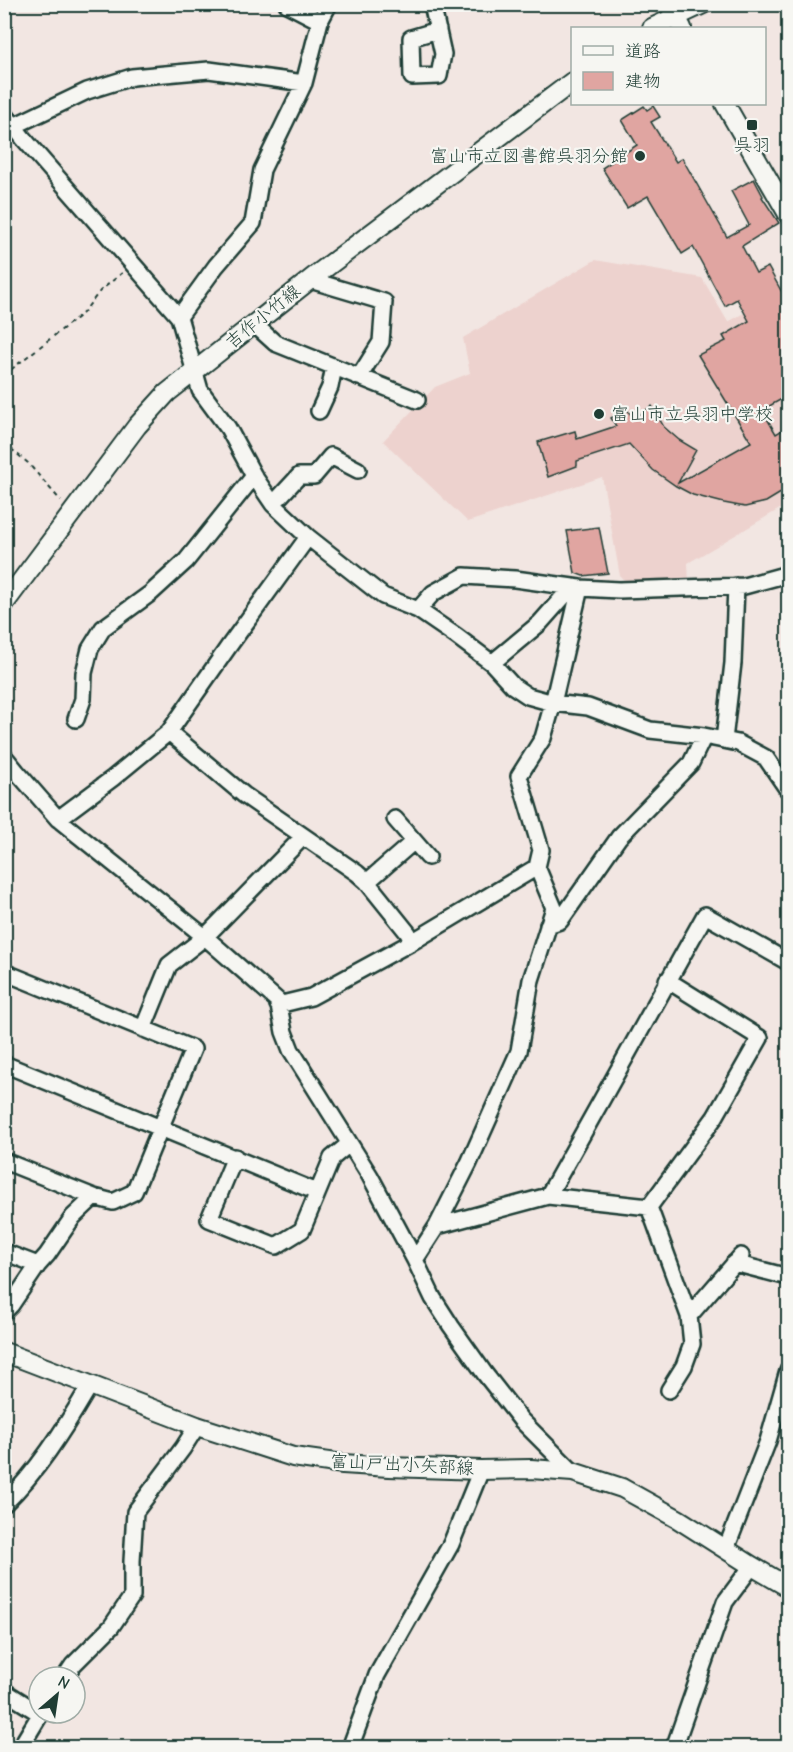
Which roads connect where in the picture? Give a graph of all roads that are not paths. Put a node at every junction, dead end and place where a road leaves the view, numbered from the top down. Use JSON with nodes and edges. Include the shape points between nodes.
{"nodes":[{"id":1,"x":287,"y":4,"type":"edge"},
{"id":2,"x":329,"y":4,"type":"edge"},
{"id":3,"x":432,"y":4,"type":"edge"},
{"id":4,"x":703,"y":4,"type":"edge"},
{"id":5,"x":676,"y":16,"type":"edge"},
{"id":6,"x":320,"y":21,"type":"junction"},
{"id":7,"x":654,"y":27,"type":"edge"},
{"id":8,"x":438,"y":30,"type":"dead end"},
{"id":9,"x":571,"y":83,"type":"edge"},
{"id":10,"x":304,"y":84,"type":"junction"},
{"id":11,"x":726,"y":105,"type":"edge"},
{"id":12,"x":9,"y":120,"type":"edge"},
{"id":13,"x":789,"y":214,"type":"edge"},
{"id":14,"x":309,"y":280,"type":"junction"},
{"id":15,"x":179,"y":317,"type":"junction"},
{"id":16,"x":254,"y":324,"type":"junction"},
{"id":17,"x":334,"y":367,"type":"junction"},
{"id":18,"x":195,"y":371,"type":"junction"},
{"id":19,"x":359,"y":377,"type":"junction"},
{"id":20,"x":417,"y":400,"type":"dead end"},
{"id":21,"x":319,"y":411,"type":"dead end"},
{"id":22,"x":358,"y":470,"type":"dead end"},
{"id":23,"x":254,"y":476,"type":"junction"},
{"id":24,"x":273,"y":504,"type":"junction"},
{"id":25,"x":308,"y":537,"type":"junction"},
{"id":26,"x":789,"y":574,"type":"edge"},
{"id":27,"x":736,"y":586,"type":"junction"},
{"id":28,"x":576,"y":587,"type":"junction"},
{"id":29,"x":4,"y":604,"type":"edge"},
{"id":30,"x":418,"y":609,"type":"junction"},
{"id":31,"x":492,"y":663,"type":"junction"},
{"id":32,"x":553,"y":703,"type":"junction"},
{"id":33,"x":76,"y":718,"type":"dead end"},
{"id":34,"x":169,"y":732,"type":"junction"},
{"id":35,"x":704,"y":736,"type":"junction"},
{"id":36,"x":724,"y":740,"type":"junction"},
{"id":37,"x":4,"y":756,"type":"edge"},
{"id":38,"x":789,"y":790,"type":"edge"},
{"id":39,"x":58,"y":819,"type":"junction"},
{"id":40,"x":395,"y":819,"type":"dead end"},
{"id":41,"x":303,"y":837,"type":"junction"},
{"id":42,"x":413,"y":842,"type":"junction"},
{"id":43,"x":428,"y":857,"type":"dead end"},
{"id":44,"x":537,"y":867,"type":"junction"},
{"id":45,"x":367,"y":882,"type":"junction"},
{"id":46,"x":548,"y":925,"type":"junction"},
{"id":47,"x":205,"y":937,"type":"junction"},
{"id":48,"x":412,"y":942,"type":"junction"},
{"id":49,"x":789,"y":962,"type":"edge"},
{"id":50,"x":4,"y":972,"type":"edge"},
{"id":51,"x":667,"y":980,"type":"junction"},
{"id":52,"x":278,"y":1005,"type":"junction"},
{"id":53,"x":143,"y":1029,"type":"junction"},
{"id":54,"x":4,"y":1064,"type":"edge"},
{"id":55,"x":161,"y":1127,"type":"junction"},
{"id":56,"x":349,"y":1144,"type":"junction"},
{"id":57,"x":235,"y":1157,"type":"junction"},
{"id":58,"x":4,"y":1161,"type":"edge"},
{"id":59,"x":317,"y":1192,"type":"junction"},
{"id":60,"x":548,"y":1196,"type":"junction"},
{"id":61,"x":94,"y":1197,"type":"junction"},
{"id":62,"x":649,"y":1207,"type":"junction"},
{"id":63,"x":436,"y":1226,"type":"junction"},
{"id":64,"x":4,"y":1252,"type":"edge"},
{"id":65,"x":415,"y":1260,"type":"junction"},
{"id":66,"x":38,"y":1265,"type":"junction"},
{"id":67,"x":789,"y":1277,"type":"edge"},
{"id":68,"x":4,"y":1312,"type":"edge"},
{"id":69,"x":689,"y":1316,"type":"junction"},
{"id":70,"x":4,"y":1352,"type":"edge"},
{"id":71,"x":789,"y":1371,"type":"edge"},
{"id":72,"x":669,"y":1390,"type":"dead end"},
{"id":73,"x":86,"y":1392,"type":"dead end"},
{"id":74,"x":197,"y":1426,"type":"junction"},
{"id":75,"x":482,"y":1470,"type":"junction"},
{"id":76,"x":573,"y":1472,"type":"junction"},
{"id":77,"x":4,"y":1504,"type":"edge"},
{"id":78,"x":726,"y":1550,"type":"junction"},
{"id":79,"x":752,"y":1566,"type":"junction"},
{"id":80,"x":789,"y":1587,"type":"edge"},
{"id":81,"x":73,"y":1665,"type":"edge"},
{"id":82,"x":4,"y":1691,"type":"edge"},
{"id":83,"x":27,"y":1705,"type":"edge"},
{"id":84,"x":33,"y":1725,"type":"edge"},
{"id":85,"x":20,"y":1748,"type":"edge"},
{"id":86,"x":350,"y":1748,"type":"edge"},
{"id":87,"x":674,"y":1748,"type":"edge"}],
"edges":[{"from":1,"to":6,"type":"street"},
{"from":2,"to":6,"type":"street"},
{"from":3,"to":8,"type":"street"},
{"from":4,"to":5,"type":"main road"},
{"from":5,"to":7,"type":"main road"},
{"from":6,"to":10,"type":"street"},
{"from":9,"to":14,"type":"main road","name":"吉作小竹線"},
{"from":10,"to":12,"type":"street","via":[[209,70],[132,77]]},
{"from":10,"to":15,"type":"street","via":[[262,170],[253,223]]},
{"from":11,"to":13,"type":"main road"},
{"from":12,"to":15,"type":"street"},
{"from":14,"to":16,"type":"main road","name":"吉作小竹線"},
{"from":14,"to":19,"type":"street","via":[[384,302],[381,342]]},
{"from":15,"to":18,"type":"street"},
{"from":16,"to":17,"type":"street","via":[[275,343]]},
{"from":16,"to":18,"type":"main road","name":"吉作小竹線"},
{"from":17,"to":19,"type":"street"},
{"from":17,"to":21,"type":"street"},
{"from":18,"to":23,"type":"street","via":[[200,390],[228,428]]},
{"from":18,"to":29,"type":"main road","name":"吉作小竹線","via":[[167,393],[137,426]]},
{"from":19,"to":20,"type":"street"},
{"from":22,"to":24,"type":"street","via":[[331,456],[314,476],[299,476]]},
{"from":23,"to":24,"type":"street"},
{"from":23,"to":33,"type":"street","via":[[186,561],[103,628],[90,649],[83,699]]},
{"from":24,"to":25,"type":"street"},
{"from":25,"to":30,"type":"street","via":[[382,596]]},
{"from":25,"to":34,"type":"street"},
{"from":26,"to":27,"type":"street"},
{"from":27,"to":28,"type":"street","via":[[618,590]]},
{"from":27,"to":36,"type":"street"},
{"from":28,"to":30,"type":"street","via":[[464,576],[433,592]]},
{"from":28,"to":31,"type":"street"},
{"from":28,"to":32,"type":"street"},
{"from":30,"to":31,"type":"street"},
{"from":31,"to":32,"type":"street","via":[[528,696]]},
{"from":32,"to":35,"type":"street","via":[[588,707],[650,730]]},
{"from":32,"to":44,"type":"street","via":[[543,738],[519,776],[541,850]]},
{"from":34,"to":39,"type":"street"},
{"from":34,"to":41,"type":"street","via":[[244,795]]},
{"from":35,"to":36,"type":"street"},
{"from":35,"to":46,"type":"street","via":[[691,763],[619,837],[560,921]]},
{"from":36,"to":38,"type":"street","via":[[765,758]]},
{"from":37,"to":39,"type":"street"},
{"from":39,"to":47,"type":"street"},
{"from":40,"to":42,"type":"street"},
{"from":41,"to":45,"type":"street"},
{"from":41,"to":47,"type":"street"},
{"from":42,"to":43,"type":"street"},
{"from":42,"to":45,"type":"street"},
{"from":44,"to":46,"type":"street","via":[[554,908]]},
{"from":44,"to":48,"type":"street"},
{"from":45,"to":48,"type":"street"},
{"from":46,"to":63,"type":"street","via":[[531,980],[519,1051]]},
{"from":47,"to":52,"type":"street","via":[[278,1000]]},
{"from":47,"to":53,"type":"street","via":[[169,965]]},
{"from":48,"to":52,"type":"street","via":[[311,997]]},
{"from":49,"to":51,"type":"street","via":[[705,915]]},
{"from":50,"to":53,"type":"street"},
{"from":51,"to":60,"type":"street"},
{"from":51,"to":62,"type":"street","via":[[760,1038],[715,1117]]},
{"from":52,"to":56,"type":"street","via":[[291,1050]]},
{"from":53,"to":55,"type":"street","via":[[193,1049]]},
{"from":54,"to":55,"type":"street"},
{"from":55,"to":57,"type":"street"},
{"from":55,"to":61,"type":"street","via":[[134,1192],[113,1202]]},
{"from":56,"to":59,"type":"street","via":[[332,1158]]},
{"from":56,"to":65,"type":"street"},
{"from":57,"to":59,"type":"street"},
{"from":57,"to":59,"type":"street","via":[[209,1220],[276,1246],[302,1230]]},
{"from":58,"to":61,"type":"street"},
{"from":60,"to":62,"type":"street"},
{"from":60,"to":63,"type":"street"},
{"from":61,"to":66,"type":"street","via":[[73,1217]]},
{"from":62,"to":69,"type":"street"},
{"from":63,"to":65,"type":"street"},
{"from":64,"to":66,"type":"street"},
{"from":65,"to":76,"type":"street","via":[[433,1298],[484,1374],[521,1420]]},
{"from":66,"to":68,"type":"street"},
{"from":67,"to":69,"type":"street","via":[[738,1260]]},
{"from":69,"to":72,"type":"street","via":[[692,1344]]},
{"from":70,"to":74,"type":"main road","name":"富山戸出小矢部線"},
{"from":71,"to":78,"type":"street","via":[[768,1441]]},
{"from":73,"to":77,"type":"street","via":[[19,1490]]},
{"from":74,"to":75,"type":"main road","name":"富山戸出小矢部線","via":[[292,1457],[377,1467]]},
{"from":74,"to":81,"type":"street","via":[[135,1512],[132,1596],[111,1627]]},
{"from":75,"to":76,"type":"main road","name":"富山戸出小矢部線"},
{"from":75,"to":86,"type":"street","via":[[451,1544],[376,1675]]},
{"from":76,"to":78,"type":"main road","name":"富山戸出小矢部線","via":[[622,1488]]},
{"from":78,"to":79,"type":"main road","name":"富山戸出小矢部線"},
{"from":79,"to":80,"type":"main road","name":"富山戸出小矢部線"},
{"from":79,"to":87,"type":"street","via":[[725,1602]]},
{"from":82,"to":83,"type":"street"},
{"from":84,"to":85,"type":"street"}]}
